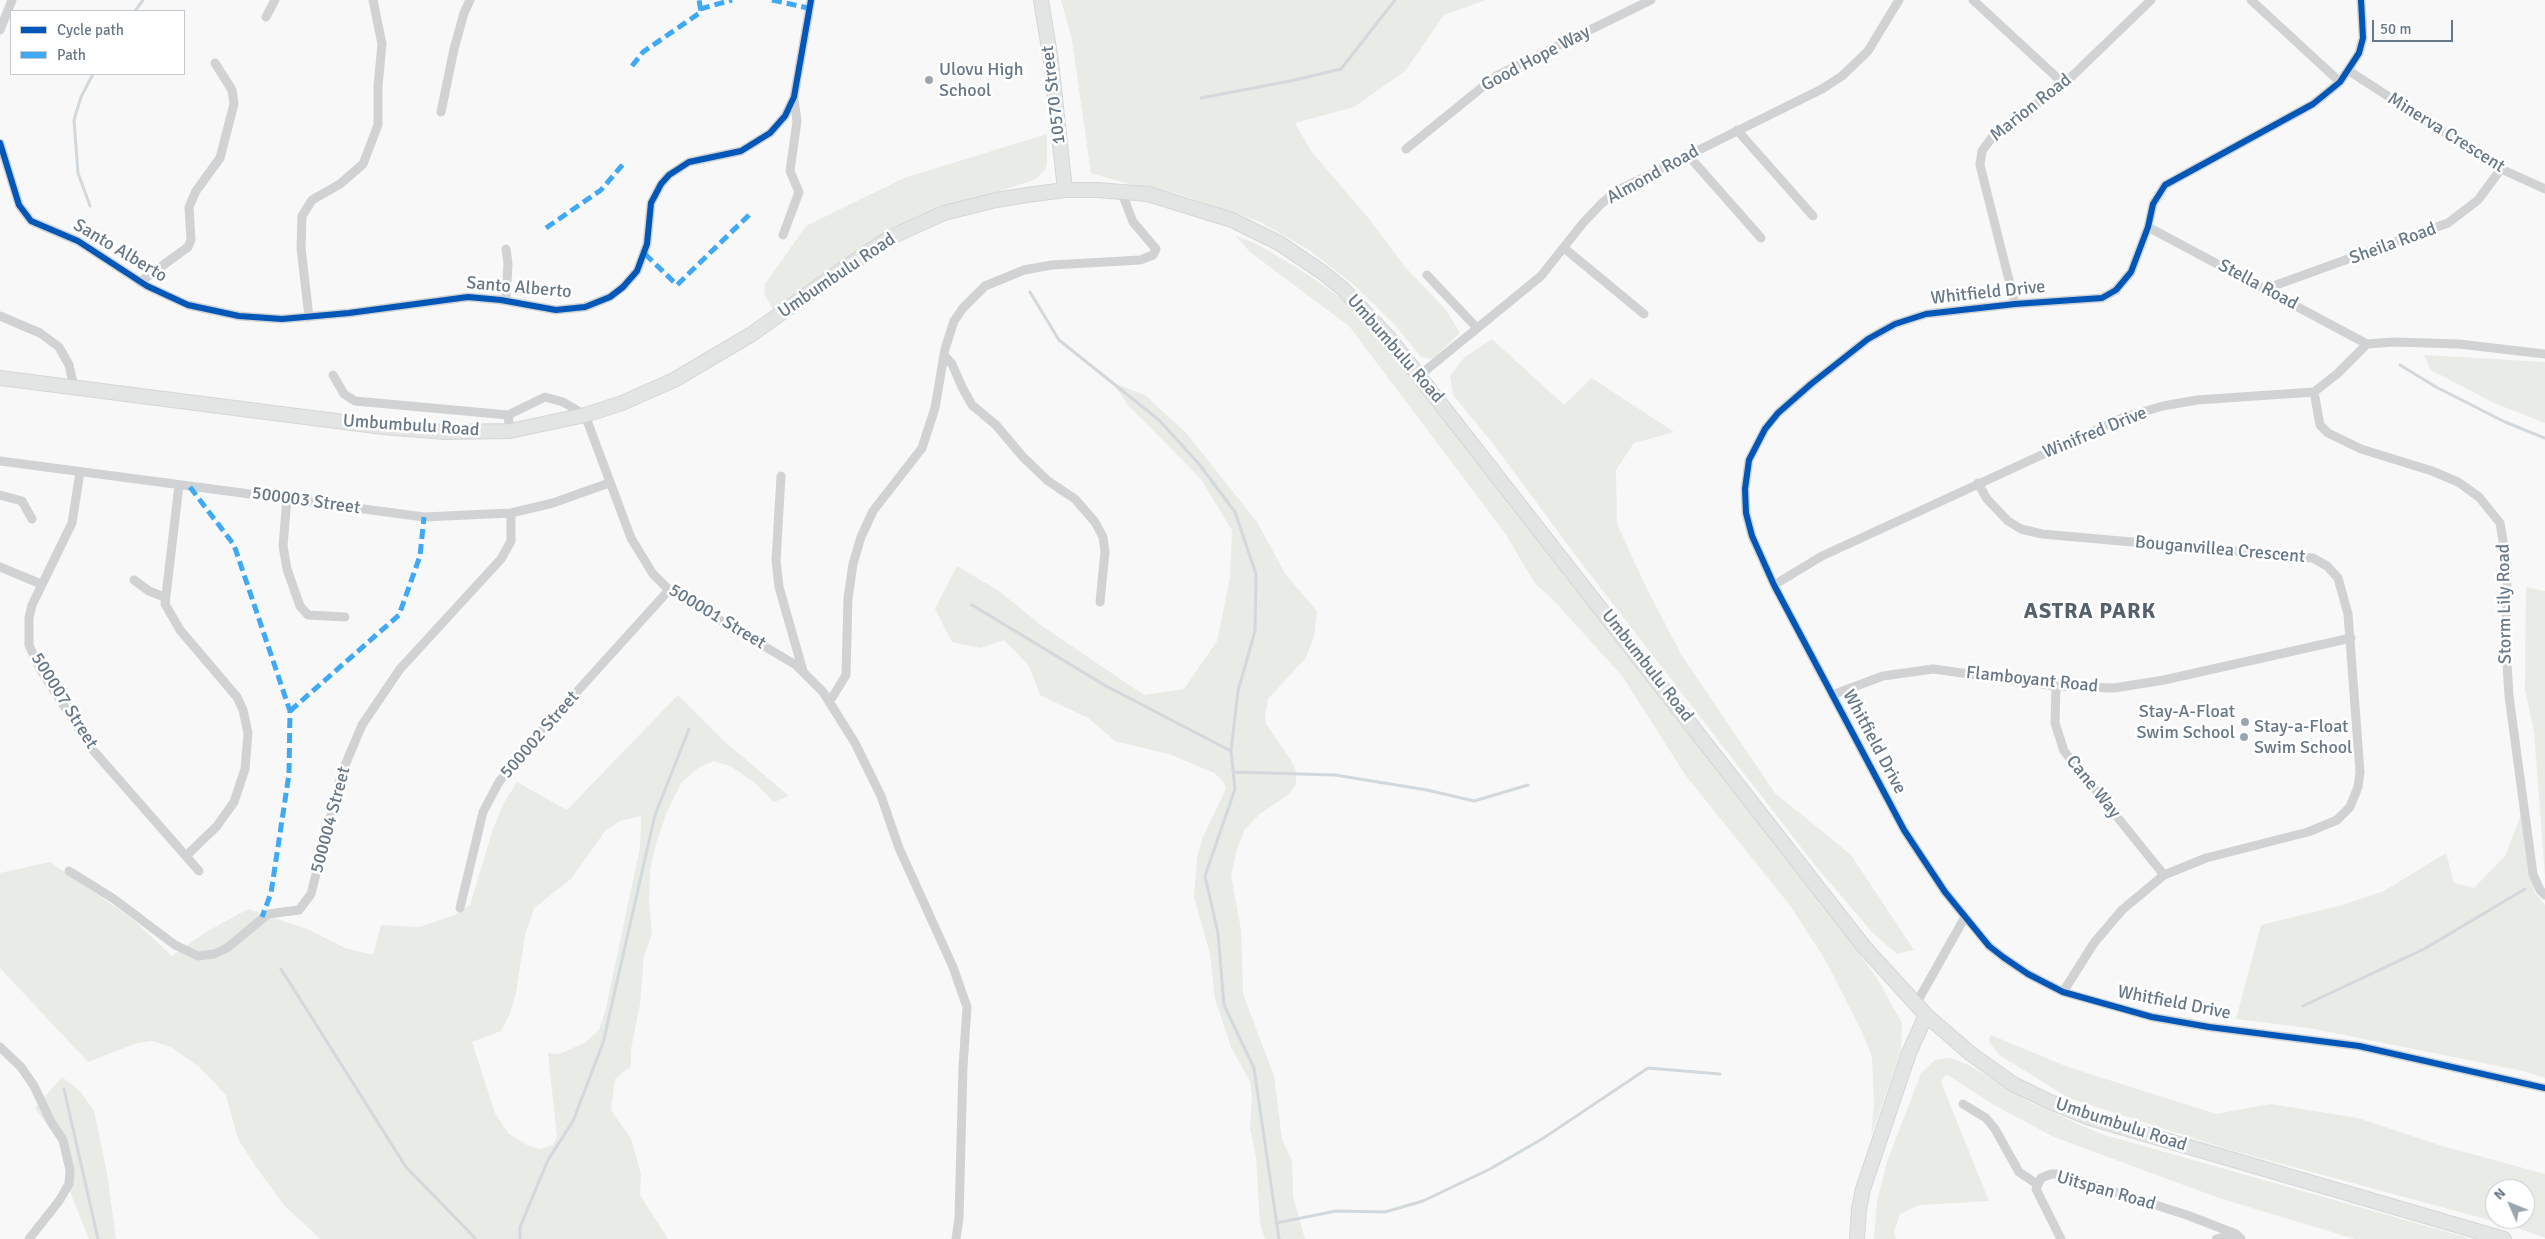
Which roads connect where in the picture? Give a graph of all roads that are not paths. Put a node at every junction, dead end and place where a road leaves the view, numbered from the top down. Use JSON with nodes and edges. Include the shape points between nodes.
{"nodes":[{"id":1,"x":12,"y":0,"type":"edge"},
{"id":2,"x":275,"y":0,"type":"edge"},
{"id":3,"x":373,"y":0,"type":"edge"},
{"id":4,"x":470,"y":0,"type":"edge"},
{"id":5,"x":811,"y":0,"type":"edge"},
{"id":6,"x":1041,"y":0,"type":"edge"},
{"id":7,"x":1650,"y":0,"type":"edge"},
{"id":8,"x":1899,"y":0,"type":"edge"},
{"id":9,"x":1973,"y":0,"type":"edge"},
{"id":10,"x":2151,"y":0,"type":"edge"},
{"id":11,"x":2251,"y":0,"type":"edge"},
{"id":12,"x":2361,"y":0,"type":"edge"},
{"id":13,"x":266,"y":17,"type":"dead end"},
{"id":14,"x":0,"y":30,"type":"edge"},
{"id":15,"x":215,"y":63,"type":"dead end"},
{"id":16,"x":2349,"y":71,"type":"junction"},
{"id":17,"x":2340,"y":82,"type":"junction"},
{"id":18,"x":2064,"y":84,"type":"junction"},
{"id":19,"x":794,"y":96,"type":"junction"},
{"id":20,"x":441,"y":112,"type":"dead end"},
{"id":21,"x":1737,"y":130,"type":"junction"},
{"id":22,"x":0,"y":142,"type":"edge"},
{"id":23,"x":1406,"y":148,"type":"dead end"},
{"id":24,"x":1687,"y":154,"type":"junction"},
{"id":25,"x":2501,"y":169,"type":"junction"},
{"id":26,"x":2545,"y":189,"type":"edge"},
{"id":27,"x":1065,"y":190,"type":"junction"},
{"id":28,"x":1121,"y":191,"type":"junction"},
{"id":29,"x":1813,"y":216,"type":"dead end"},
{"id":30,"x":2148,"y":227,"type":"junction"},
{"id":31,"x":783,"y":235,"type":"dead end"},
{"id":32,"x":1761,"y":238,"type":"dead end"},
{"id":33,"x":1564,"y":248,"type":"junction"},
{"id":34,"x":506,"y":249,"type":"dead end"},
{"id":35,"x":1426,"y":275,"type":"dead end"},
{"id":36,"x":140,"y":282,"type":"junction"},
{"id":37,"x":2266,"y":289,"type":"junction"},
{"id":38,"x":506,"y":301,"type":"junction"},
{"id":39,"x":2016,"y":304,"type":"junction"},
{"id":40,"x":1644,"y":314,"type":"dead end"},
{"id":41,"x":0,"y":316,"type":"edge"},
{"id":42,"x":310,"y":317,"type":"junction"},
{"id":43,"x":1477,"y":328,"type":"junction"},
{"id":44,"x":2366,"y":344,"type":"junction"},
{"id":45,"x":2545,"y":354,"type":"edge"},
{"id":46,"x":944,"y":355,"type":"junction"},
{"id":47,"x":333,"y":375,"type":"dead end"},
{"id":48,"x":1420,"y":375,"type":"junction"},
{"id":49,"x":0,"y":378,"type":"edge"},
{"id":50,"x":74,"y":387,"type":"junction"},
{"id":51,"x":2314,"y":392,"type":"junction"},
{"id":52,"x":585,"y":415,"type":"junction"},
{"id":53,"x":508,"y":416,"type":"junction"},
{"id":54,"x":510,"y":431,"type":"junction"},
{"id":55,"x":0,"y":461,"type":"edge"},
{"id":56,"x":80,"y":472,"type":"junction"},
{"id":57,"x":781,"y":476,"type":"dead end"},
{"id":58,"x":609,"y":483,"type":"junction"},
{"id":59,"x":1978,"y":483,"type":"junction"},
{"id":60,"x":179,"y":485,"type":"junction"},
{"id":61,"x":0,"y":495,"type":"edge"},
{"id":62,"x":287,"y":498,"type":"junction"},
{"id":63,"x":511,"y":513,"type":"junction"},
{"id":64,"x":32,"y":519,"type":"dead end"},
{"id":65,"x":0,"y":567,"type":"edge"},
{"id":66,"x":134,"y":580,"type":"dead end"},
{"id":67,"x":41,"y":584,"type":"junction"},
{"id":68,"x":1774,"y":585,"type":"junction"},
{"id":69,"x":669,"y":590,"type":"junction"},
{"id":70,"x":164,"y":597,"type":"junction"},
{"id":71,"x":1100,"y":602,"type":"dead end"},
{"id":72,"x":345,"y":617,"type":"dead end"},
{"id":73,"x":2351,"y":638,"type":"junction"},
{"id":74,"x":803,"y":672,"type":"junction"},
{"id":75,"x":2056,"y":686,"type":"junction"},
{"id":76,"x":1832,"y":695,"type":"junction"},
{"id":77,"x":830,"y":701,"type":"junction"},
{"id":78,"x":186,"y":856,"type":"junction"},
{"id":79,"x":199,"y":870,"type":"dead end"},
{"id":80,"x":69,"y":872,"type":"dead end"},
{"id":81,"x":2164,"y":875,"type":"junction"},
{"id":82,"x":2545,"y":895,"type":"edge"},
{"id":83,"x":460,"y":908,"type":"dead end"},
{"id":84,"x":1964,"y":917,"type":"junction"},
{"id":85,"x":2063,"y":992,"type":"junction"},
{"id":86,"x":1916,"y":1004,"type":"junction"},
{"id":87,"x":1926,"y":1015,"type":"junction"},
{"id":88,"x":0,"y":1047,"type":"edge"},
{"id":89,"x":2545,"y":1088,"type":"edge"},
{"id":90,"x":1963,"y":1104,"type":"dead end"},
{"id":91,"x":2037,"y":1184,"type":"junction"},
{"id":92,"x":2239,"y":1236,"type":"edge"},
{"id":93,"x":29,"y":1239,"type":"edge"},
{"id":94,"x":956,"y":1239,"type":"edge"},
{"id":95,"x":1857,"y":1239,"type":"edge"},
{"id":96,"x":2061,"y":1239,"type":"edge"},
{"id":97,"x":2216,"y":1239,"type":"edge"},
{"id":98,"x":2504,"y":1239,"type":"edge"}],
"edges":[{"from":1,"to":14,"type":"street"},
{"from":2,"to":13,"type":"street"},
{"from":3,"to":42,"type":"street","via":[[382,44],[378,125],[364,164],[340,184],[312,200],[302,216],[301,248]]},
{"from":4,"to":20,"type":"street","via":[[456,40]]},
{"from":5,"to":19,"type":"street","name":"Santo Alberto"},
{"from":6,"to":27,"type":"main road","name":"10570 Street"},
{"from":7,"to":23,"type":"street","name":"Good Hope Way","via":[[1492,78]]},
{"from":8,"to":21,"type":"street","name":"Almond Road","via":[[1868,51],[1842,76]]},
{"from":9,"to":18,"type":"street"},
{"from":10,"to":18,"type":"street","name":"Marion Road"},
{"from":11,"to":17,"type":"street"},
{"from":12,"to":16,"type":"street","name":"Whitfield Drive","via":[[2363,38]]},
{"from":15,"to":36,"type":"street","via":[[232,90],[234,104],[220,158],[188,207],[191,240],[188,246]]},
{"from":16,"to":17,"type":"street","name":"Whitfield Drive"},
{"from":16,"to":25,"type":"street","name":"Minerva Crescent"},
{"from":17,"to":30,"type":"street","name":"Whitfield Drive","via":[[2313,104],[2166,185],[2153,204]]},
{"from":18,"to":39,"type":"street","name":"Marion Road","via":[[1993,136],[1982,151],[1980,165]]},
{"from":19,"to":31,"type":"street","via":[[797,121],[790,171],[799,192]]},
{"from":19,"to":38,"type":"street","name":"Santo Alberto","via":[[785,116],[761,140],[741,151],[688,162],[660,184],[651,202],[647,244],[640,265],[628,282],[610,297],[571,310]]},
{"from":21,"to":24,"type":"street","name":"Almond Road"},
{"from":21,"to":29,"type":"street"},
{"from":22,"to":36,"type":"street","name":"Santo Alberto","via":[[19,204],[30,221],[78,242]]},
{"from":24,"to":32,"type":"street"},
{"from":24,"to":33,"type":"street","name":"Almond Road","via":[[1618,190],[1595,210]]},
{"from":25,"to":26,"type":"street","name":"Minerva Crescent"},
{"from":25,"to":37,"type":"street","name":"Sheila Road","via":[[2478,200],[2448,223]]},
{"from":27,"to":28,"type":"main road","name":"Umbumbulu Road"},
{"from":27,"to":52,"type":"main road","name":"Umbumbulu Road","via":[[996,200],[923,222],[865,253],[752,334],[696,368],[629,400]]},
{"from":28,"to":46,"type":"street","via":[[1133,222],[1156,249],[1153,255],[1140,260],[1042,266],[999,278],[985,286],[963,308],[954,321]]},
{"from":28,"to":48,"type":"main road","name":"Umbumbulu Road","via":[[1157,196],[1232,220],[1255,229],[1296,253],[1343,289]]},
{"from":30,"to":37,"type":"street","name":"Stella Road"},
{"from":30,"to":39,"type":"street","name":"Whitfield Drive","via":[[2131,272],[2116,290],[2102,298]]},
{"from":33,"to":40,"type":"street"},
{"from":33,"to":43,"type":"street","name":"Almond Road","via":[[1541,276]]},
{"from":34,"to":38,"type":"street"},
{"from":35,"to":43,"type":"street"},
{"from":36,"to":42,"type":"street","name":"Santo Alberto","via":[[166,297],[208,310],[264,318]]},
{"from":37,"to":44,"type":"street","name":"Stella Road"},
{"from":38,"to":42,"type":"street","name":"Santo Alberto","via":[[454,298]]},
{"from":39,"to":68,"type":"street","name":"Whitfield Drive","via":[[1926,314],[1894,324],[1837,362],[1778,413],[1759,439],[1749,460],[1745,489],[1746,513],[1752,536]]},
{"from":41,"to":50,"type":"street","via":[[40,333],[59,347],[69,365]]},
{"from":43,"to":48,"type":"street","name":"Almond Road"},
{"from":44,"to":45,"type":"street","via":[[2459,344]]},
{"from":44,"to":51,"type":"street"},
{"from":46,"to":71,"type":"street","via":[[952,364],[972,405],[996,425],[1041,475],[1075,499],[1095,522],[1103,537],[1105,552]]},
{"from":46,"to":77,"type":"street","via":[[935,408],[922,448],[873,511],[861,537],[848,598],[846,674]]},
{"from":47,"to":53,"type":"street","via":[[344,394],[356,401]]},
{"from":48,"to":86,"type":"main road","name":"Umbumbulu Road","via":[[1865,948]]},
{"from":49,"to":50,"type":"main road","name":"Umbumbulu Road"},
{"from":50,"to":54,"type":"main road","name":"Umbumbulu Road","via":[[382,427],[445,432]]},
{"from":51,"to":59,"type":"street","name":"Winifred Drive","via":[[2197,400],[2163,406],[2122,418]]},
{"from":51,"to":82,"type":"street","name":"Storm Lily Road","via":[[2320,425],[2328,433],[2360,449],[2458,482],[2479,497],[2500,523],[2507,564],[2509,696],[2528,850],[2536,883]]},
{"from":52,"to":53,"type":"street","via":[[563,402],[545,397]]},
{"from":52,"to":54,"type":"main road","name":"Umbumbulu Road"},
{"from":52,"to":58,"type":"street","name":"500001 Street"},
{"from":53,"to":54,"type":"street"},
{"from":55,"to":56,"type":"street","name":"500003 Street"},
{"from":56,"to":60,"type":"street","name":"500003 Street"},
{"from":56,"to":67,"type":"street","name":"500007 Street","via":[[72,523]]},
{"from":57,"to":74,"type":"street","via":[[776,561],[779,587]]},
{"from":58,"to":63,"type":"street","name":"500003 Street","via":[[554,503]]},
{"from":58,"to":69,"type":"street","name":"500001 Street","via":[[631,538],[653,574]]},
{"from":59,"to":68,"type":"street","name":"Winifred Drive","via":[[1822,556]]},
{"from":59,"to":73,"type":"street","name":"Bouganvillea Crescent","via":[[1987,499],[2008,521],[2042,534],[2313,558],[2338,578]]},
{"from":60,"to":62,"type":"street","name":"500003 Street"},
{"from":60,"to":70,"type":"street"},
{"from":61,"to":64,"type":"street","via":[[22,501]]},
{"from":62,"to":63,"type":"street","name":"500003 Street","via":[[424,517]]},
{"from":62,"to":72,"type":"street","via":[[283,546],[300,606],[308,615]]},
{"from":63,"to":80,"type":"street","name":"500004 Street","via":[[511,541],[501,559],[400,669],[362,725],[341,775],[311,894],[299,910],[268,914],[227,948],[198,956],[174,945],[114,899]]},
{"from":65,"to":67,"type":"street"},
{"from":66,"to":70,"type":"street","via":[[153,594]]},
{"from":67,"to":78,"type":"street","name":"500007 Street","via":[[32,605],[28,630],[29,644],[40,670],[92,749]]},
{"from":68,"to":76,"type":"street","name":"Whitfield Drive"},
{"from":69,"to":74,"type":"street","name":"500001 Street","via":[[779,654]]},
{"from":69,"to":83,"type":"street","name":"500002 Street","via":[[499,782],[483,812]]},
{"from":70,"to":78,"type":"street","via":[[168,612],[180,630],[237,697],[248,733],[244,769],[234,802],[217,826]]},
{"from":73,"to":75,"type":"street","name":"Flamboyant Road","via":[[2156,682],[2114,688]]},
{"from":73,"to":81,"type":"street","name":"Bouganvillea Crescent","via":[[2360,772],[2350,807],[2337,820],[2308,832],[2206,858]]},
{"from":74,"to":77,"type":"street","name":"500001 Street"},
{"from":75,"to":76,"type":"street","name":"Flamboyant Road","via":[[1932,669],[1883,676]]},
{"from":75,"to":81,"type":"street","name":"Cane Way","via":[[2055,723],[2064,751]]},
{"from":76,"to":84,"type":"street","name":"Whitfield Drive","via":[[1904,830]]},
{"from":77,"to":94,"type":"street","name":"500001 Street","via":[[881,796],[900,848],[964,992],[967,1007]]},
{"from":78,"to":79,"type":"street","name":"500007 Street"},
{"from":81,"to":85,"type":"street","name":"Bouganvillea Crescent","via":[[2122,910],[2094,943]]},
{"from":84,"to":85,"type":"street","name":"Whitfield Drive","via":[[2003,958]]},
{"from":84,"to":86,"type":"street"},
{"from":85,"to":89,"type":"street","name":"Whitfield Drive","via":[[2152,1017],[2359,1046]]},
{"from":86,"to":87,"type":"main road","name":"Umbumbulu Road"},
{"from":87,"to":95,"type":"main road","via":[[1906,1061],[1863,1189]]},
{"from":87,"to":98,"type":"main road","name":"Umbumbulu Road","via":[[2002,1077],[2090,1118]]},
{"from":88,"to":93,"type":"street","via":[[21,1067],[63,1140],[70,1170],[68,1184],[59,1201]]},
{"from":90,"to":91,"type":"street","via":[[1986,1118],[2019,1172]]},
{"from":91,"to":92,"type":"street","name":"Uitspan Road","via":[[2044,1176],[2058,1174],[2187,1215]]},
{"from":91,"to":96,"type":"street","name":"Uitspan Road","via":[[2037,1192]]},
{"from":92,"to":97,"type":"street","name":"Uitspan Road"}]}
